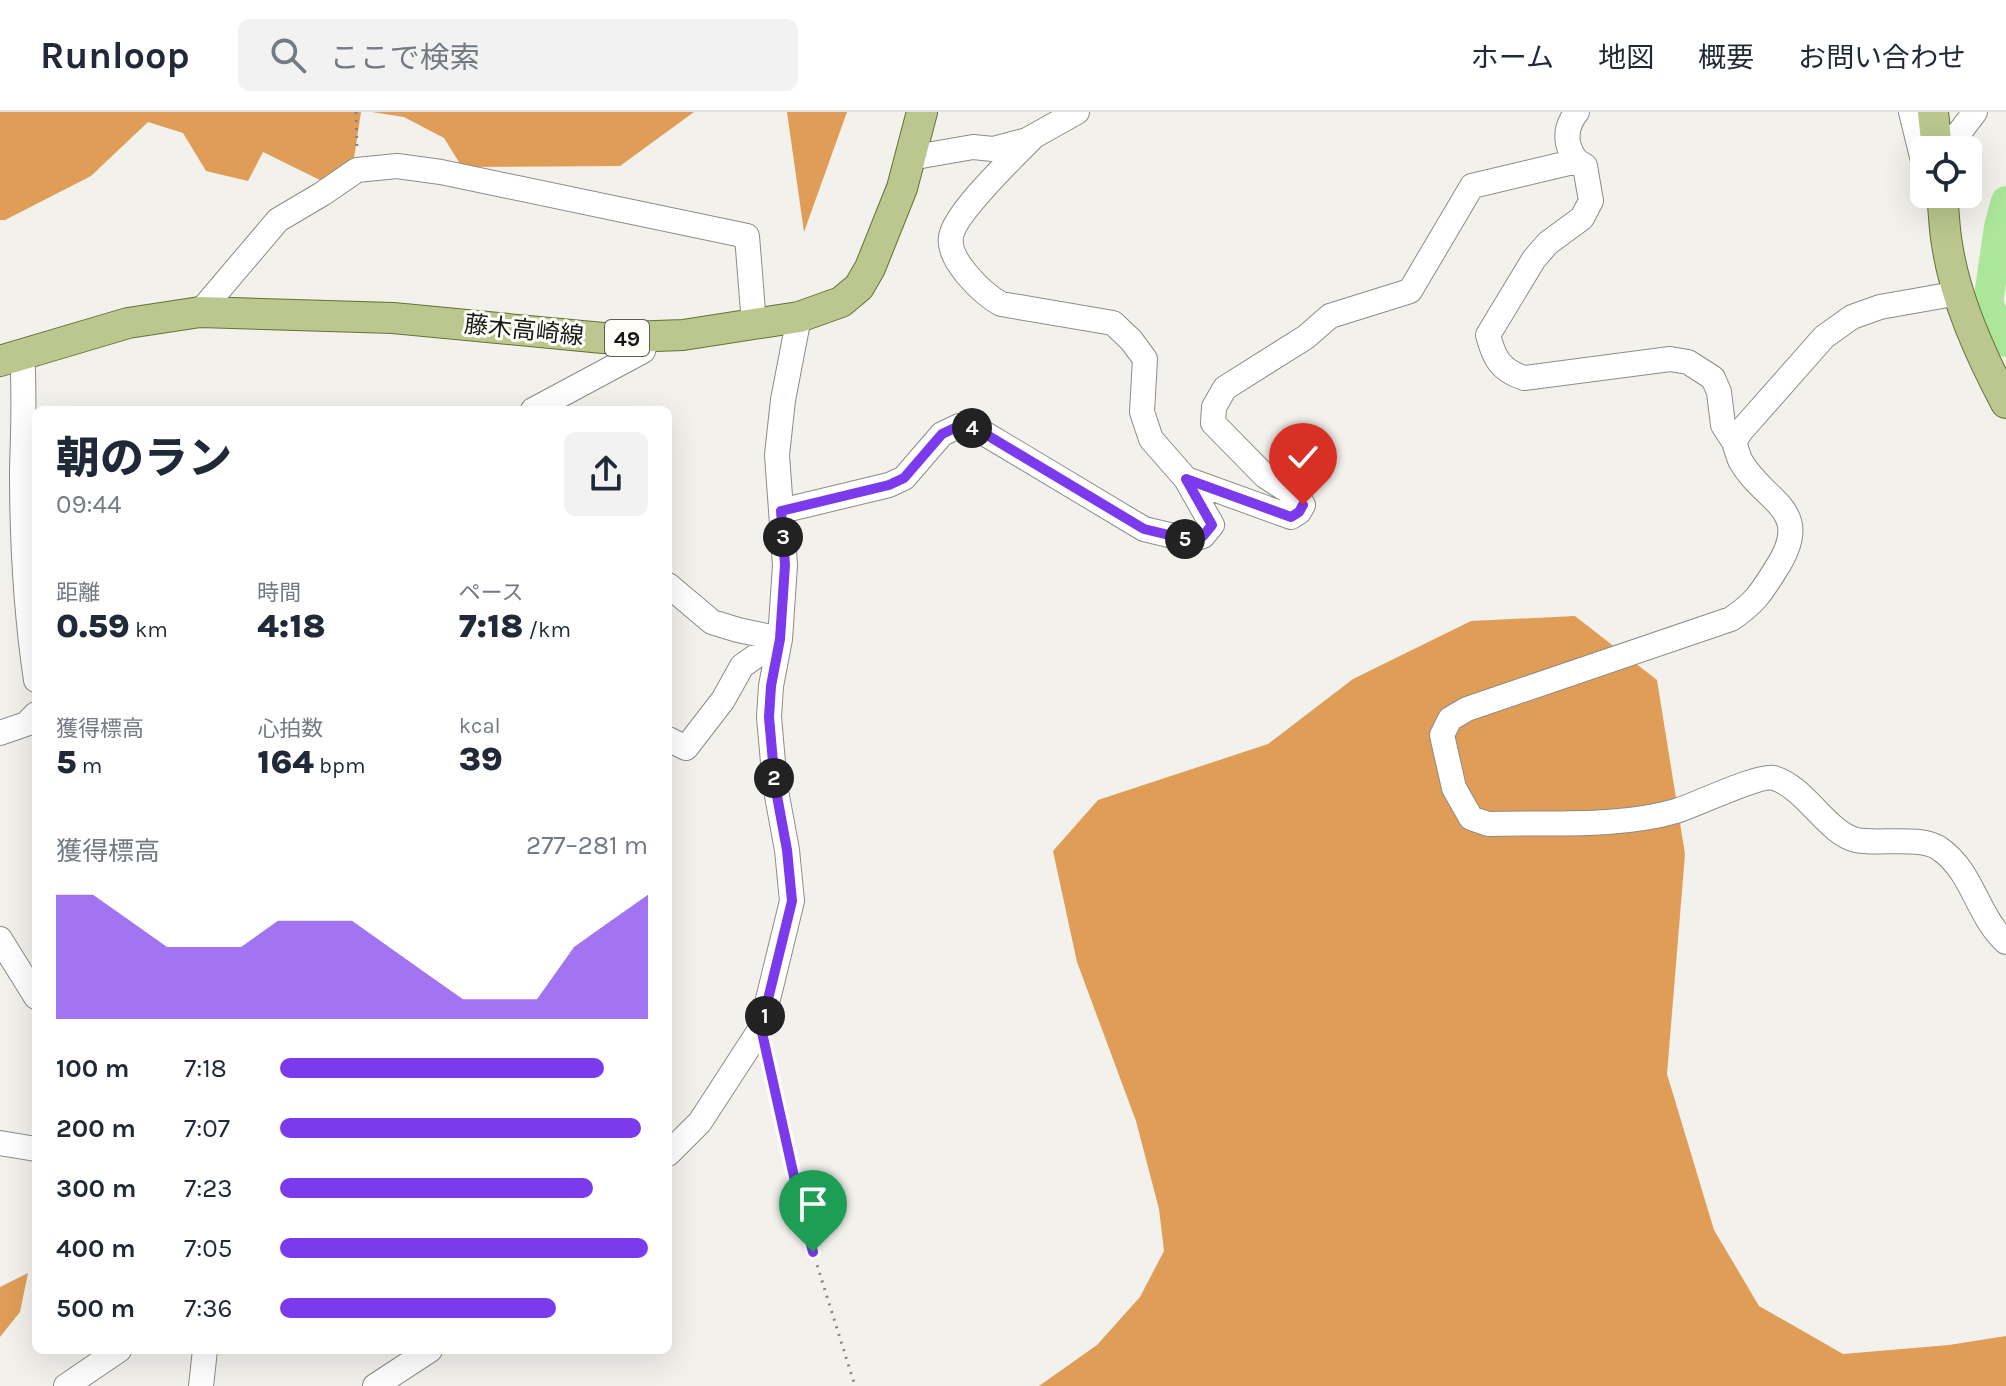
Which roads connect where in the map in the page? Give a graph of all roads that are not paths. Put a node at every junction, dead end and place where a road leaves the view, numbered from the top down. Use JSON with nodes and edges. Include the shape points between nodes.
{"nodes":[{"id":1,"x":922,"y":112,"type":"edge"},
{"id":2,"x":1077,"y":112,"type":"edge"},
{"id":3,"x":1577,"y":112,"type":"edge"},
{"id":4,"x":1911,"y":112,"type":"edge"},
{"id":5,"x":1933,"y":112,"type":"edge"},
{"id":6,"x":1975,"y":112,"type":"edge"},
{"id":7,"x":1924,"y":136,"type":"edge"},
{"id":8,"x":1933,"y":136,"type":"edge"},
{"id":9,"x":1955,"y":136,"type":"edge"},
{"id":10,"x":1033,"y":137,"type":"junction"},
{"id":11,"x":910,"y":158,"type":"junction"},
{"id":12,"x":1577,"y":161,"type":"junction"},
{"id":13,"x":1943,"y":208,"type":"edge"},
{"id":14,"x":1959,"y":293,"type":"junction"},
{"id":15,"x":200,"y":312,"type":"junction"},
{"id":16,"x":799,"y":317,"type":"junction"},
{"id":17,"x":754,"y":324,"type":"junction"},
{"id":18,"x":647,"y":338,"type":"junction"},
{"id":19,"x":11,"y":357,"type":"edge"},
{"id":20,"x":2006,"y":403,"type":"edge"},
{"id":21,"x":540,"y":406,"type":"edge"},
{"id":22,"x":1734,"y":442,"type":"junction"},
{"id":23,"x":1186,"y":479,"type":"junction"},
{"id":24,"x":781,"y":511,"type":"junction"},
{"id":25,"x":672,"y":588,"type":"edge"},
{"id":26,"x":780,"y":639,"type":"junction"},
{"id":27,"x":32,"y":649,"type":"edge"},
{"id":28,"x":32,"y":718,"type":"edge"},
{"id":29,"x":0,"y":733,"type":"edge"},
{"id":30,"x":672,"y":741,"type":"edge"},
{"id":31,"x":0,"y":939,"type":"edge"},
{"id":32,"x":2006,"y":942,"type":"edge"},
{"id":33,"x":32,"y":991,"type":"edge"},
{"id":34,"x":0,"y":1143,"type":"edge"},
{"id":35,"x":32,"y":1148,"type":"edge"},
{"id":36,"x":672,"y":1150,"type":"edge"},
{"id":37,"x":113,"y":1354,"type":"edge"},
{"id":38,"x":205,"y":1354,"type":"edge"},
{"id":39,"x":424,"y":1354,"type":"edge"},
{"id":40,"x":66,"y":1386,"type":"edge"},
{"id":41,"x":201,"y":1386,"type":"edge"},
{"id":42,"x":375,"y":1386,"type":"edge"}],
"edges":[{"from":1,"to":11,"type":"main road","name":"藤木高崎線","number":"49"},
{"from":2,"to":10,"type":"street"},
{"from":3,"to":12,"type":"street","via":[[1566,129]]},
{"from":4,"to":7,"type":"street"},
{"from":5,"to":8,"type":"main road"},
{"from":6,"to":9,"type":"street"},
{"from":10,"to":11,"type":"street","via":[[993,149],[973,147]]},
{"from":10,"to":23,"type":"street","via":[[953,229],[950,241],[956,259],[986,295],[1001,304],[1113,323],[1131,340],[1145,359],[1142,412],[1151,439]]},
{"from":11,"to":16,"type":"main road","name":"藤木高崎線","number":"49","via":[[883,240],[859,287],[841,302]]},
{"from":12,"to":22,"type":"street","via":[[1585,166],[1591,201],[1582,218],[1534,259],[1488,335],[1494,358],[1524,378],[1670,359],[1688,362],[1713,378],[1723,425]]},
{"from":12,"to":23,"type":"street","via":[[1472,186],[1410,291],[1330,316],[1225,388],[1214,407],[1213,423],[1265,476],[1299,498],[1299,512],[1291,517]]},
{"from":13,"to":14,"type":"main road"},
{"from":14,"to":20,"type":"main road"},
{"from":14,"to":22,"type":"street","via":[[1852,317],[1824,337]]},
{"from":15,"to":17,"type":"street","via":[[278,220],[357,170],[397,166],[747,236]]},
{"from":15,"to":18,"type":"main road","name":"藤木高崎線","number":"49","via":[[393,318]]},
{"from":15,"to":19,"type":"main road","name":"藤木高崎線","number":"49","via":[[128,323]]},
{"from":16,"to":17,"type":"main road","name":"藤木高崎線","number":"49"},
{"from":16,"to":24,"type":"street","via":[[777,455]]},
{"from":17,"to":18,"type":"main road","name":"藤木高崎線","number":"49"},
{"from":18,"to":21,"type":"street","via":[[643,351]]},
{"from":19,"to":27,"type":"street","via":[[25,391],[22,473]]},
{"from":22,"to":32,"type":"street","via":[[1741,461],[1788,514],[1788,551],[1753,604],[1731,619],[1450,719],[1442,735],[1454,788],[1471,818],[1488,824],[1622,820],[1657,816],[1770,777],[1788,784],[1855,840],[1936,846],[1957,863]]},
{"from":23,"to":24,"type":"street","via":[[1212,525],[1203,536],[1190,540],[1144,529],[977,429],[959,426],[942,434],[904,478]]},
{"from":24,"to":26,"type":"street","via":[[785,565]]},
{"from":25,"to":26,"type":"street","via":[[712,622]]},
{"from":26,"to":30,"type":"street","via":[[742,666],[686,748]]},
{"from":26,"to":36,"type":"street","via":[[769,717],[792,901],[761,1028],[700,1122]]},
{"from":28,"to":29,"type":"street"},
{"from":31,"to":33,"type":"street"},
{"from":34,"to":35,"type":"street"},
{"from":37,"to":40,"type":"street"},
{"from":38,"to":41,"type":"street"},
{"from":39,"to":42,"type":"street"}]}
